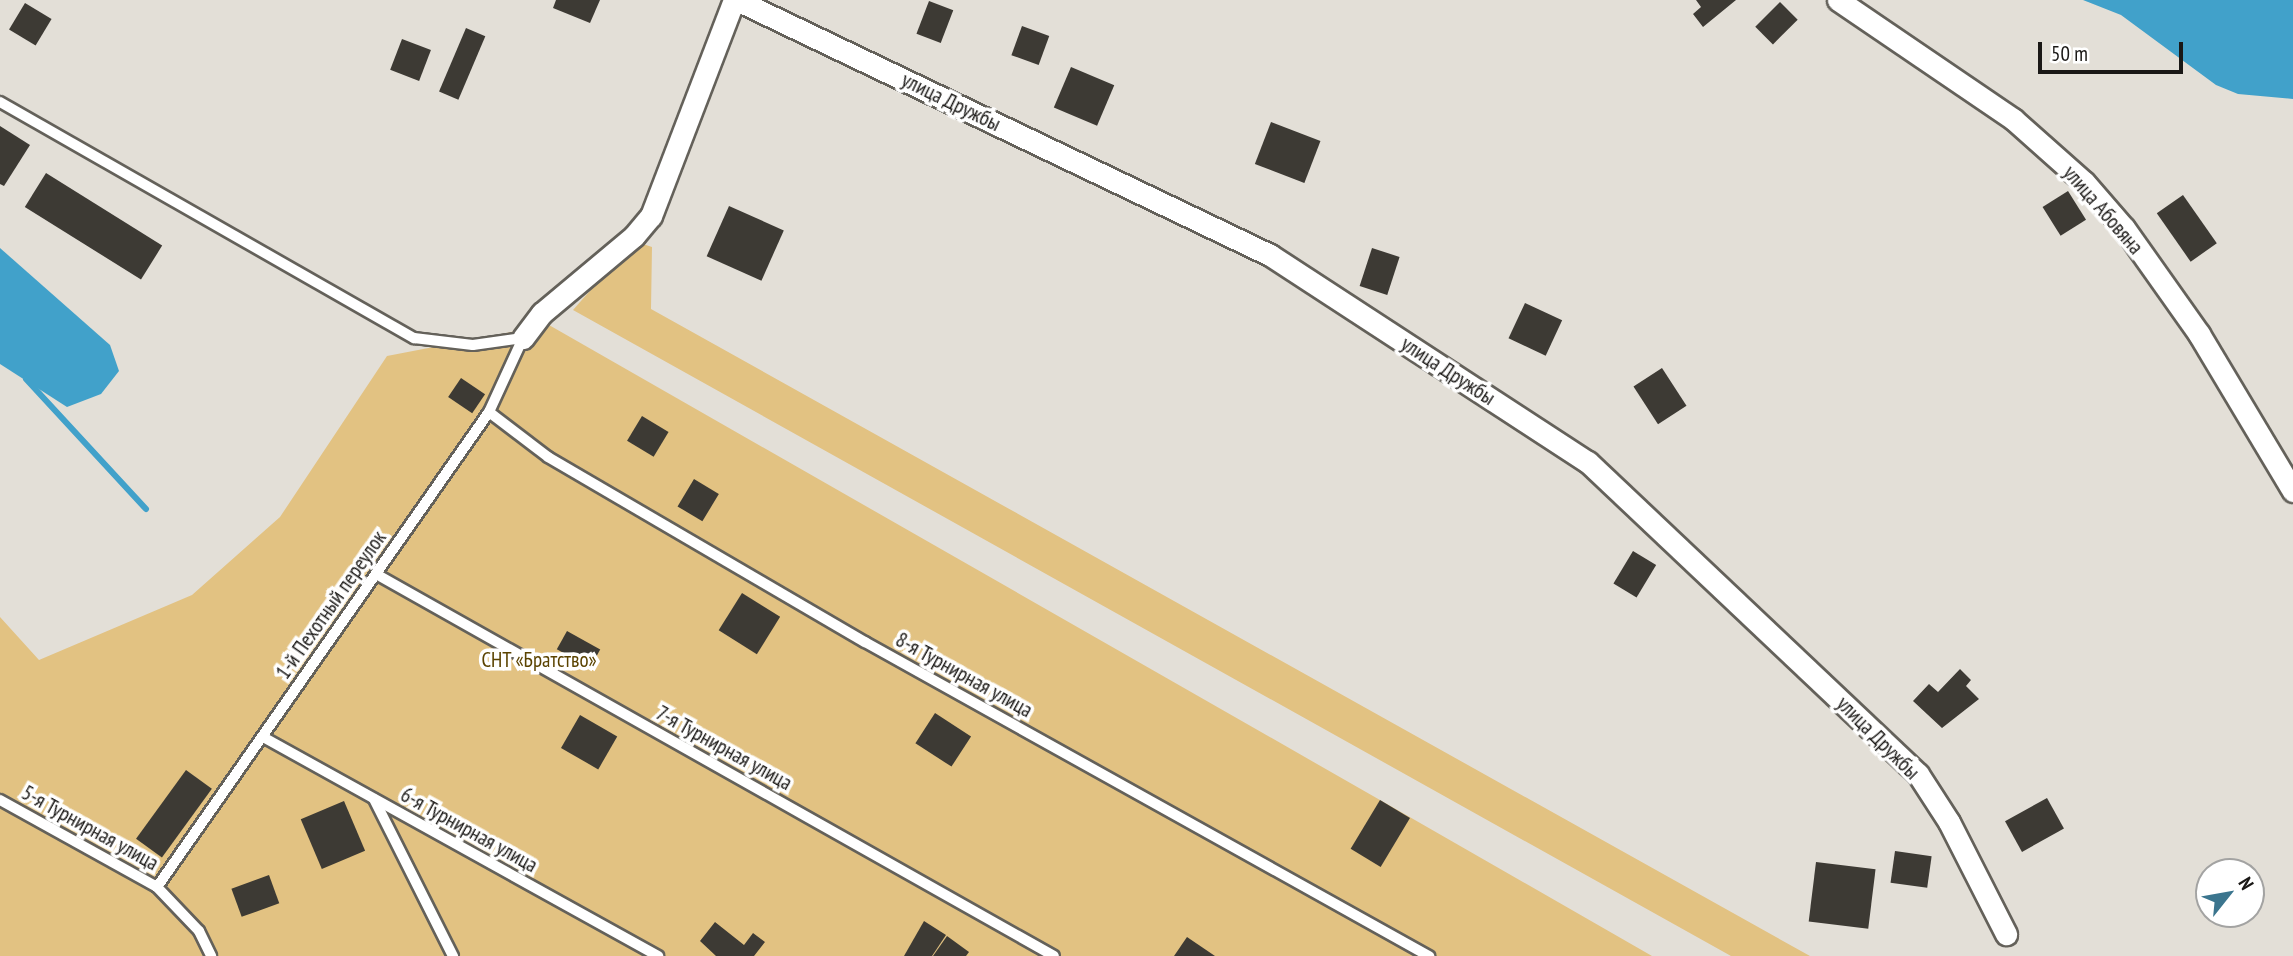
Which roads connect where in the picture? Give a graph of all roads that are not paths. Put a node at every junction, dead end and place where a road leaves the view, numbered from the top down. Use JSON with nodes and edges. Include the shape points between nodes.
{"nodes":[{"id":1,"x":736,"y":0,"type":"edge"},
{"id":2,"x":1838,"y":0,"type":"edge"},
{"id":3,"x":0,"y":102,"type":"edge"},
{"id":4,"x":523,"y":338,"type":"junction"},
{"id":5,"x":489,"y":412,"type":"junction"},
{"id":6,"x":2293,"y":491,"type":"edge"},
{"id":7,"x":376,"y":574,"type":"junction"},
{"id":8,"x":263,"y":737,"type":"junction"},
{"id":9,"x":374,"y":799,"type":"junction"},
{"id":10,"x":0,"y":800,"type":"edge"},
{"id":11,"x":158,"y":887,"type":"junction"},
{"id":12,"x":2007,"y":934,"type":"dead end"},
{"id":13,"x":211,"y":956,"type":"edge"},
{"id":14,"x":453,"y":956,"type":"edge"},
{"id":15,"x":658,"y":956,"type":"edge"},
{"id":16,"x":1054,"y":956,"type":"edge"},
{"id":17,"x":1429,"y":956,"type":"edge"}],
"edges":[{"from":1,"to":4,"type":"street","via":[[651,216],[542,313]]},
{"from":1,"to":12,"type":"street","name":"улица Дружбы","via":[[1270,255],[1588,462],[1917,774],[1950,822]]},
{"from":2,"to":6,"type":"street","name":"улица Абовяна","via":[[2013,119],[2084,182],[2124,228],[2199,334]]},
{"from":3,"to":4,"type":"lane","via":[[414,338],[473,345]]},
{"from":4,"to":5,"type":"lane","name":"1-й Пехотный переулок"},
{"from":5,"to":7,"type":"lane","name":"1-й Пехотный переулок"},
{"from":5,"to":17,"type":"lane","name":"8-я Турнирная улица","via":[[548,457],[842,628]]},
{"from":7,"to":8,"type":"lane","name":"1-й Пехотный переулок"},
{"from":7,"to":16,"type":"lane","name":"7-я Турнирная улица"},
{"from":8,"to":9,"type":"lane","name":"6-я Турнирная улица"},
{"from":8,"to":11,"type":"lane","name":"1-й Пехотный переулок"},
{"from":9,"to":14,"type":"lane"},
{"from":9,"to":15,"type":"lane","name":"6-я Турнирная улица"},
{"from":10,"to":11,"type":"lane","name":"5-я Турнирная улица"},
{"from":11,"to":13,"type":"lane","name":"5-я Турнирная улица","via":[[199,931]]}]}
